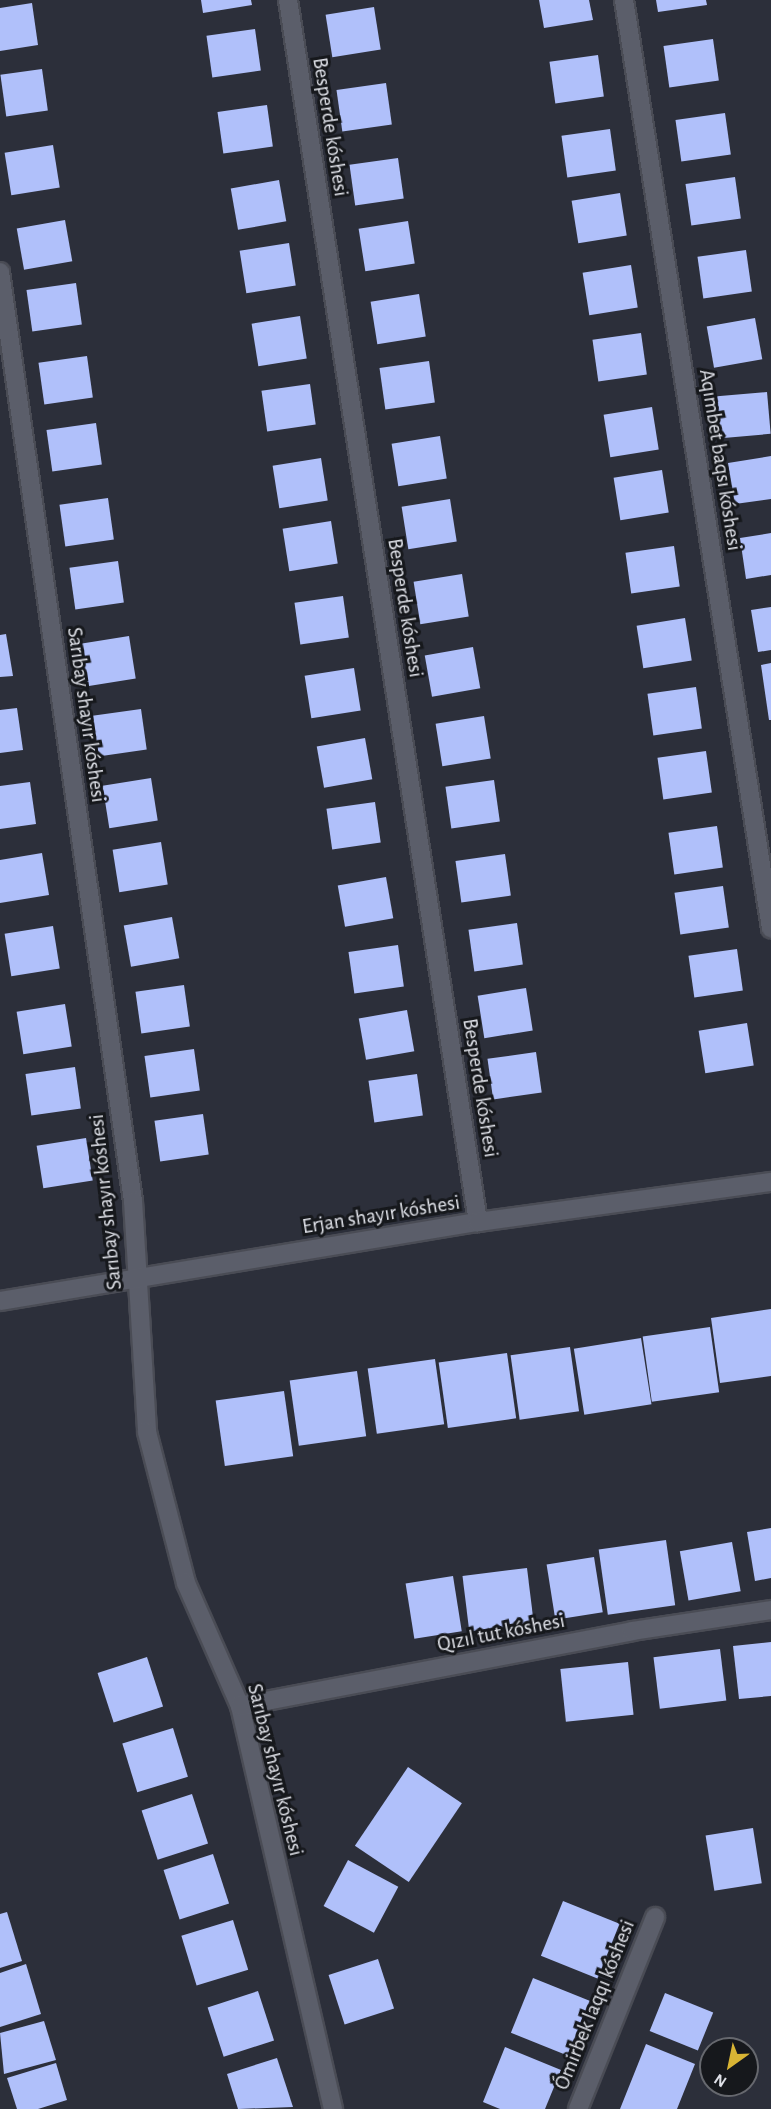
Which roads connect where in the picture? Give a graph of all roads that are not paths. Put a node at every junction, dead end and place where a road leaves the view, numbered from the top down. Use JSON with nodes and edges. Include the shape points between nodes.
{"nodes":[{"id":1,"x":288,"y":0,"type":"edge"},
{"id":2,"x":624,"y":0,"type":"edge"},
{"id":3,"x":0,"y":272,"type":"edge"},
{"id":4,"x":771,"y":928,"type":"edge"},
{"id":5,"x":771,"y":1182,"type":"edge"},
{"id":6,"x":478,"y":1222,"type":"junction"},
{"id":7,"x":137,"y":1277,"type":"junction"},
{"id":8,"x":0,"y":1301,"type":"edge"},
{"id":9,"x":771,"y":1610,"type":"edge"},
{"id":10,"x":240,"y":1706,"type":"junction"},
{"id":11,"x":655,"y":1917,"type":"dead end"},
{"id":12,"x":333,"y":2109,"type":"edge"},
{"id":13,"x":578,"y":2109,"type":"edge"}],
"edges":[{"from":1,"to":6,"type":"street","name":"Besperde kóshesi"},
{"from":2,"to":4,"type":"street","name":"Aqımbet baqsı kóshesi"},
{"from":3,"to":7,"type":"street","name":"Sarıbay shayır kóshesi","via":[[133,1201]]},
{"from":5,"to":6,"type":"street","name":"Erjan shayır kóshesi"},
{"from":6,"to":7,"type":"street","name":"Erjan shayır kóshesi"},
{"from":7,"to":8,"type":"street","name":"Erjan shayır kóshesi"},
{"from":7,"to":10,"type":"street","name":"Sarıbay shayır kóshesi","via":[[147,1432],[186,1583]]},
{"from":9,"to":10,"type":"street","name":"Qızıl tut kóshesi","via":[[632,1631]]},
{"from":10,"to":12,"type":"street","name":"Sarıbay shayır kóshesi"},
{"from":11,"to":13,"type":"street","name":"Ómirbek laqqı kóshesi"}]}
